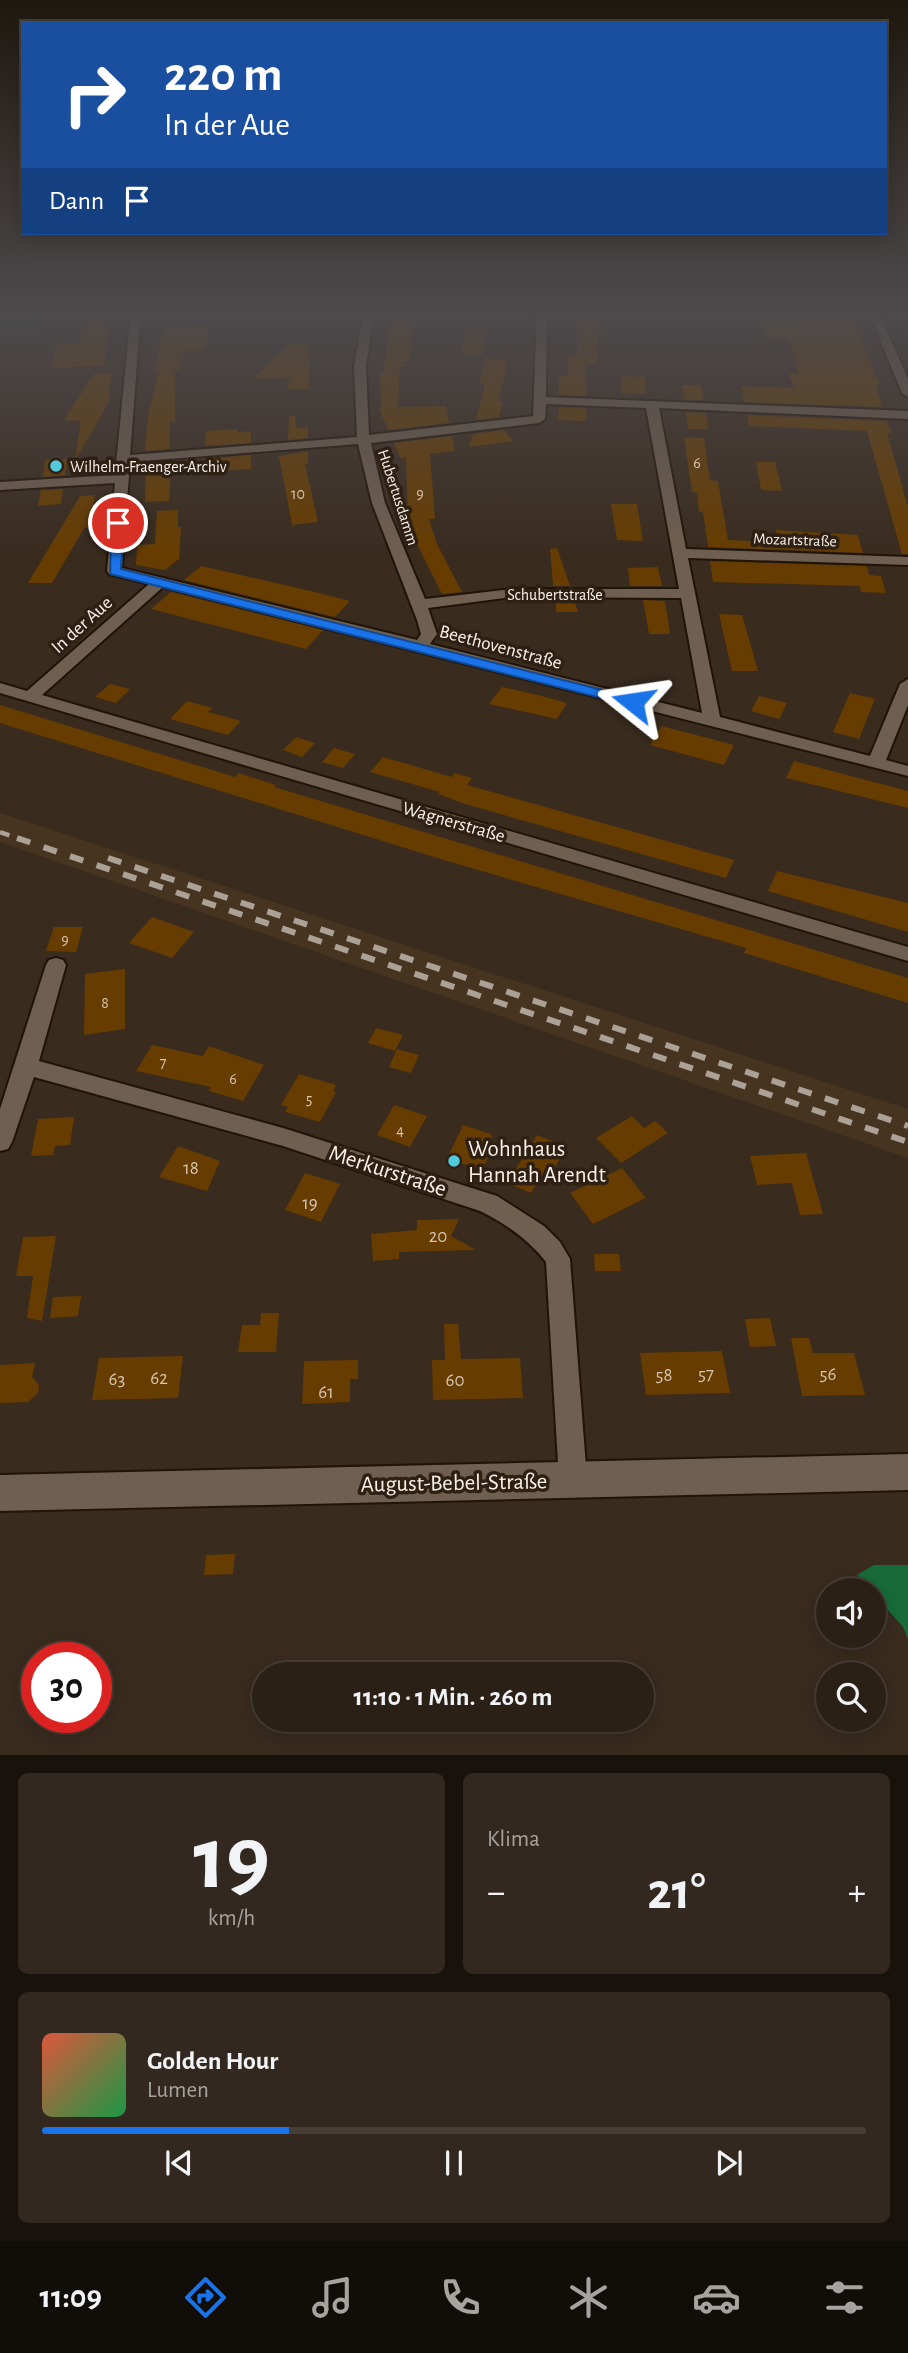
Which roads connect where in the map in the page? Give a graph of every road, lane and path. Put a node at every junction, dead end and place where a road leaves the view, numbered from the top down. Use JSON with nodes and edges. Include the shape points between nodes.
{"nodes":[{"id":1,"x":129,"y":393,"type":"edge"},
{"id":2,"x":359,"y":393,"type":"edge"},
{"id":3,"x":541,"y":393,"type":"edge"},
{"id":4,"x":541,"y":400,"type":"junction"},
{"id":5,"x":652,"y":405,"type":"junction"},
{"id":6,"x":908,"y":415,"type":"edge"},
{"id":7,"x":362,"y":440,"type":"junction"},
{"id":8,"x":123,"y":459,"type":"junction"},
{"id":9,"x":122,"y":479,"type":"junction"},
{"id":10,"x":0,"y":486,"type":"edge"},
{"id":11,"x":681,"y":553,"type":"junction"},
{"id":12,"x":908,"y":561,"type":"edge"},
{"id":13,"x":114,"y":571,"type":"joint"},
{"id":14,"x":160,"y":582,"type":"junction"},
{"id":15,"x":689,"y":594,"type":"junction"},
{"id":16,"x":421,"y":604,"type":"junction"},
{"id":17,"x":421,"y":646,"type":"junction"},
{"id":18,"x":908,"y":684,"type":"edge"},
{"id":19,"x":0,"y":688,"type":"edge"},
{"id":20,"x":30,"y":697,"type":"junction"},
{"id":21,"x":712,"y":722,"type":"junction"},
{"id":22,"x":876,"y":764,"type":"junction"},
{"id":23,"x":908,"y":771,"type":"edge"},
{"id":24,"x":908,"y":954,"type":"edge"},
{"id":25,"x":56,"y":965,"type":"dead end"},
{"id":26,"x":26,"y":1066,"type":"junction"},
{"id":27,"x":0,"y":1142,"type":"edge"},
{"id":28,"x":908,"y":1472,"type":"edge"},
{"id":29,"x":573,"y":1479,"type":"junction"},
{"id":30,"x":0,"y":1493,"type":"edge"}],
"edges":[{"from":1,"to":8,"type":"street","name":"In der Aue"},
{"from":2,"to":7,"type":"street","name":"Hubertusdamm"},
{"from":3,"to":4,"type":"street"},
{"from":4,"to":5,"type":"street"},
{"from":4,"to":7,"type":"street","via":[[539,419]]},
{"from":5,"to":6,"type":"street"},
{"from":5,"to":11,"type":"street"},
{"from":7,"to":8,"type":"street"},
{"from":7,"to":16,"type":"street","name":"Hubertusdamm","via":[[387,529]]},
{"from":8,"to":9,"type":"street","name":"In der Aue"},
{"from":9,"to":10,"type":"street"},
{"from":9,"to":13,"type":"street","name":"In der Aue"},
{"from":11,"to":12,"type":"street","name":"Mozartstraße"},
{"from":11,"to":15,"type":"street"},
{"from":13,"to":14,"type":"street","name":"Beethovenstraße"},
{"from":14,"to":17,"type":"street","name":"Beethovenstraße"},
{"from":14,"to":20,"type":"street","name":"In der Aue"},
{"from":15,"to":16,"type":"street","name":"Schubertstraße","via":[[512,593]]},
{"from":15,"to":21,"type":"street"},
{"from":16,"to":17,"type":"street","name":"Hubertusdamm","via":[[429,634]]},
{"from":17,"to":21,"type":"street","name":"Beethovenstraße"},
{"from":18,"to":22,"type":"street"},
{"from":19,"to":20,"type":"street","name":"Wagnerstraße"},
{"from":20,"to":24,"type":"street","name":"Wagnerstraße"},
{"from":21,"to":22,"type":"street","name":"Beethovenstraße"},
{"from":22,"to":23,"type":"street","name":"Beethovenstraße"},
{"from":25,"to":26,"type":"street"},
{"from":26,"to":27,"type":"street"},
{"from":26,"to":29,"type":"street","name":"Merkurstraße","via":[[404,1174],[488,1203],[532,1228],[558,1259]]},
{"from":28,"to":29,"type":"street","name":"August-Bebel-Straße"},
{"from":29,"to":30,"type":"street","name":"August-Bebel-Straße"}]}
